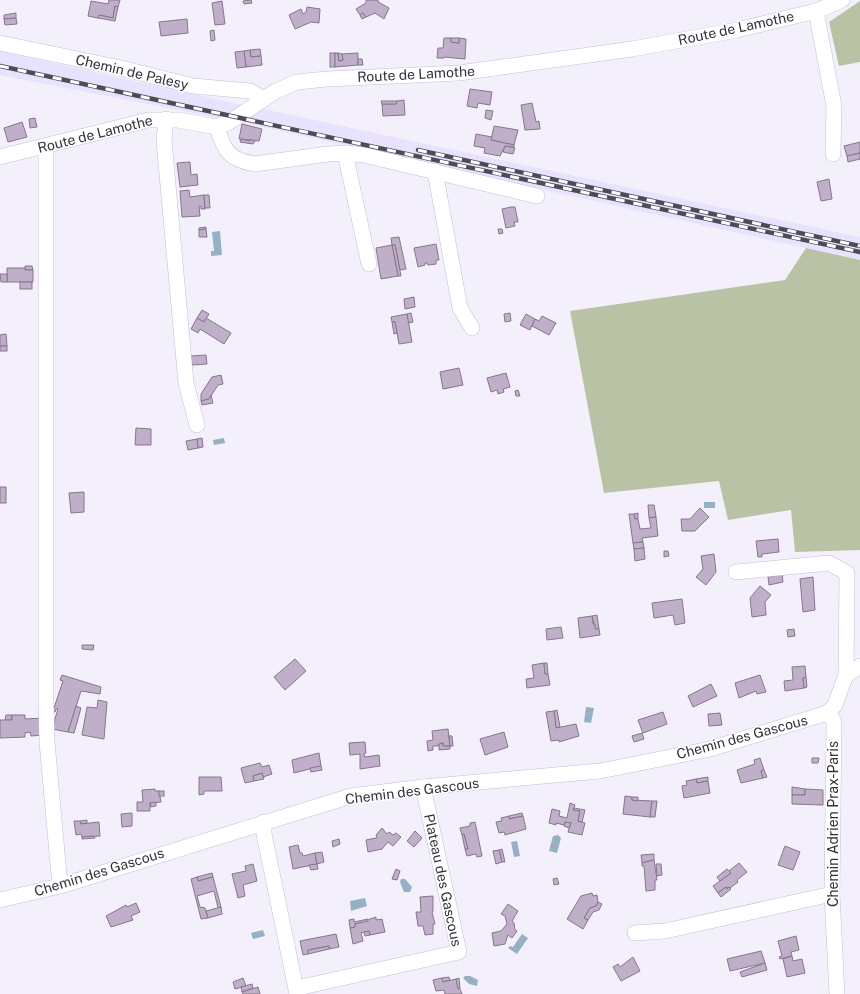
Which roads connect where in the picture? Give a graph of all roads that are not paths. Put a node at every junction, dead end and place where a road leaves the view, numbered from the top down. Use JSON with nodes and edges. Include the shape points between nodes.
{"nodes":[{"id":1,"x":842,"y":0,"type":"edge"},
{"id":2,"x":816,"y":11,"type":"junction"},
{"id":3,"x":0,"y":43,"type":"edge"},
{"id":4,"x":264,"y":99,"type":"junction"},
{"id":5,"x":166,"y":119,"type":"junction"},
{"id":6,"x":216,"y":127,"type":"junction"},
{"id":7,"x":46,"y":146,"type":"junction"},
{"id":8,"x":345,"y":153,"type":"junction"},
{"id":9,"x":833,"y":154,"type":"dead end"},
{"id":10,"x":0,"y":157,"type":"edge"},
{"id":11,"x":435,"y":171,"type":"junction"},
{"id":12,"x":537,"y":196,"type":"dead end"},
{"id":13,"x":368,"y":264,"type":"dead end"},
{"id":14,"x":472,"y":328,"type":"dead end"},
{"id":15,"x":197,"y":425,"type":"dead end"},
{"id":16,"x":736,"y":572,"type":"dead end"},
{"id":17,"x":860,"y":666,"type":"edge"},
{"id":18,"x":846,"y":675,"type":"junction"},
{"id":19,"x":829,"y":711,"type":"junction"},
{"id":20,"x":423,"y":787,"type":"junction"},
{"id":21,"x":264,"y":822,"type":"junction"},
{"id":22,"x":60,"y":886,"type":"junction"},
{"id":23,"x":832,"y":894,"type":"junction"},
{"id":24,"x":0,"y":900,"type":"edge"},
{"id":25,"x":635,"y":933,"type":"dead end"},
{"id":26,"x":297,"y":991,"type":"edge"},
{"id":27,"x":838,"y":994,"type":"edge"}],
"edges":[{"from":1,"to":2,"type":"street","name":"Route de Lamothe"},
{"from":2,"to":4,"type":"street","name":"Route de Lamothe","via":[[668,43],[478,71],[309,80],[287,86]]},
{"from":2,"to":9,"type":"street","via":[[834,106]]},
{"from":3,"to":4,"type":"street","name":"Chemin de Palesy","via":[[193,86],[250,91]]},
{"from":4,"to":6,"type":"street","name":"Route de Lamothe","via":[[231,121]]},
{"from":5,"to":6,"type":"street","name":"Route de Lamothe"},
{"from":5,"to":7,"type":"street","name":"Route de Lamothe","via":[[131,123]]},
{"from":5,"to":15,"type":"street","via":[[164,141],[186,383]]},
{"from":6,"to":8,"type":"street","via":[[224,150],[244,162],[255,164]]},
{"from":7,"to":10,"type":"street","name":"Route de Lamothe"},
{"from":7,"to":22,"type":"street","via":[[46,702]]},
{"from":8,"to":11,"type":"street"},
{"from":8,"to":13,"type":"street"},
{"from":11,"to":12,"type":"street"},
{"from":11,"to":14,"type":"street","via":[[460,308]]},
{"from":16,"to":18,"type":"street","via":[[829,563],[847,573]]},
{"from":17,"to":18,"type":"street"},
{"from":18,"to":19,"type":"street","via":[[835,705]]},
{"from":19,"to":20,"type":"street","name":"Chemin des Gascous","via":[[710,749],[600,771]]},
{"from":19,"to":23,"type":"street","name":"Chemin Adrien Prax-Paris","via":[[834,723]]},
{"from":20,"to":21,"type":"street","name":"Chemin des Gascous","via":[[351,796]]},
{"from":20,"to":26,"type":"street","name":"Plateau des Gascous","via":[[459,952]]},
{"from":21,"to":22,"type":"street","name":"Chemin des Gascous"},
{"from":21,"to":26,"type":"street","name":"Plateau des Gascous","via":[[264,834]]},
{"from":22,"to":24,"type":"street","name":"Chemin des Gascous"},
{"from":23,"to":25,"type":"street","via":[[665,931]]},
{"from":23,"to":27,"type":"street","name":"Chemin Adrien Prax-Paris"}]}
